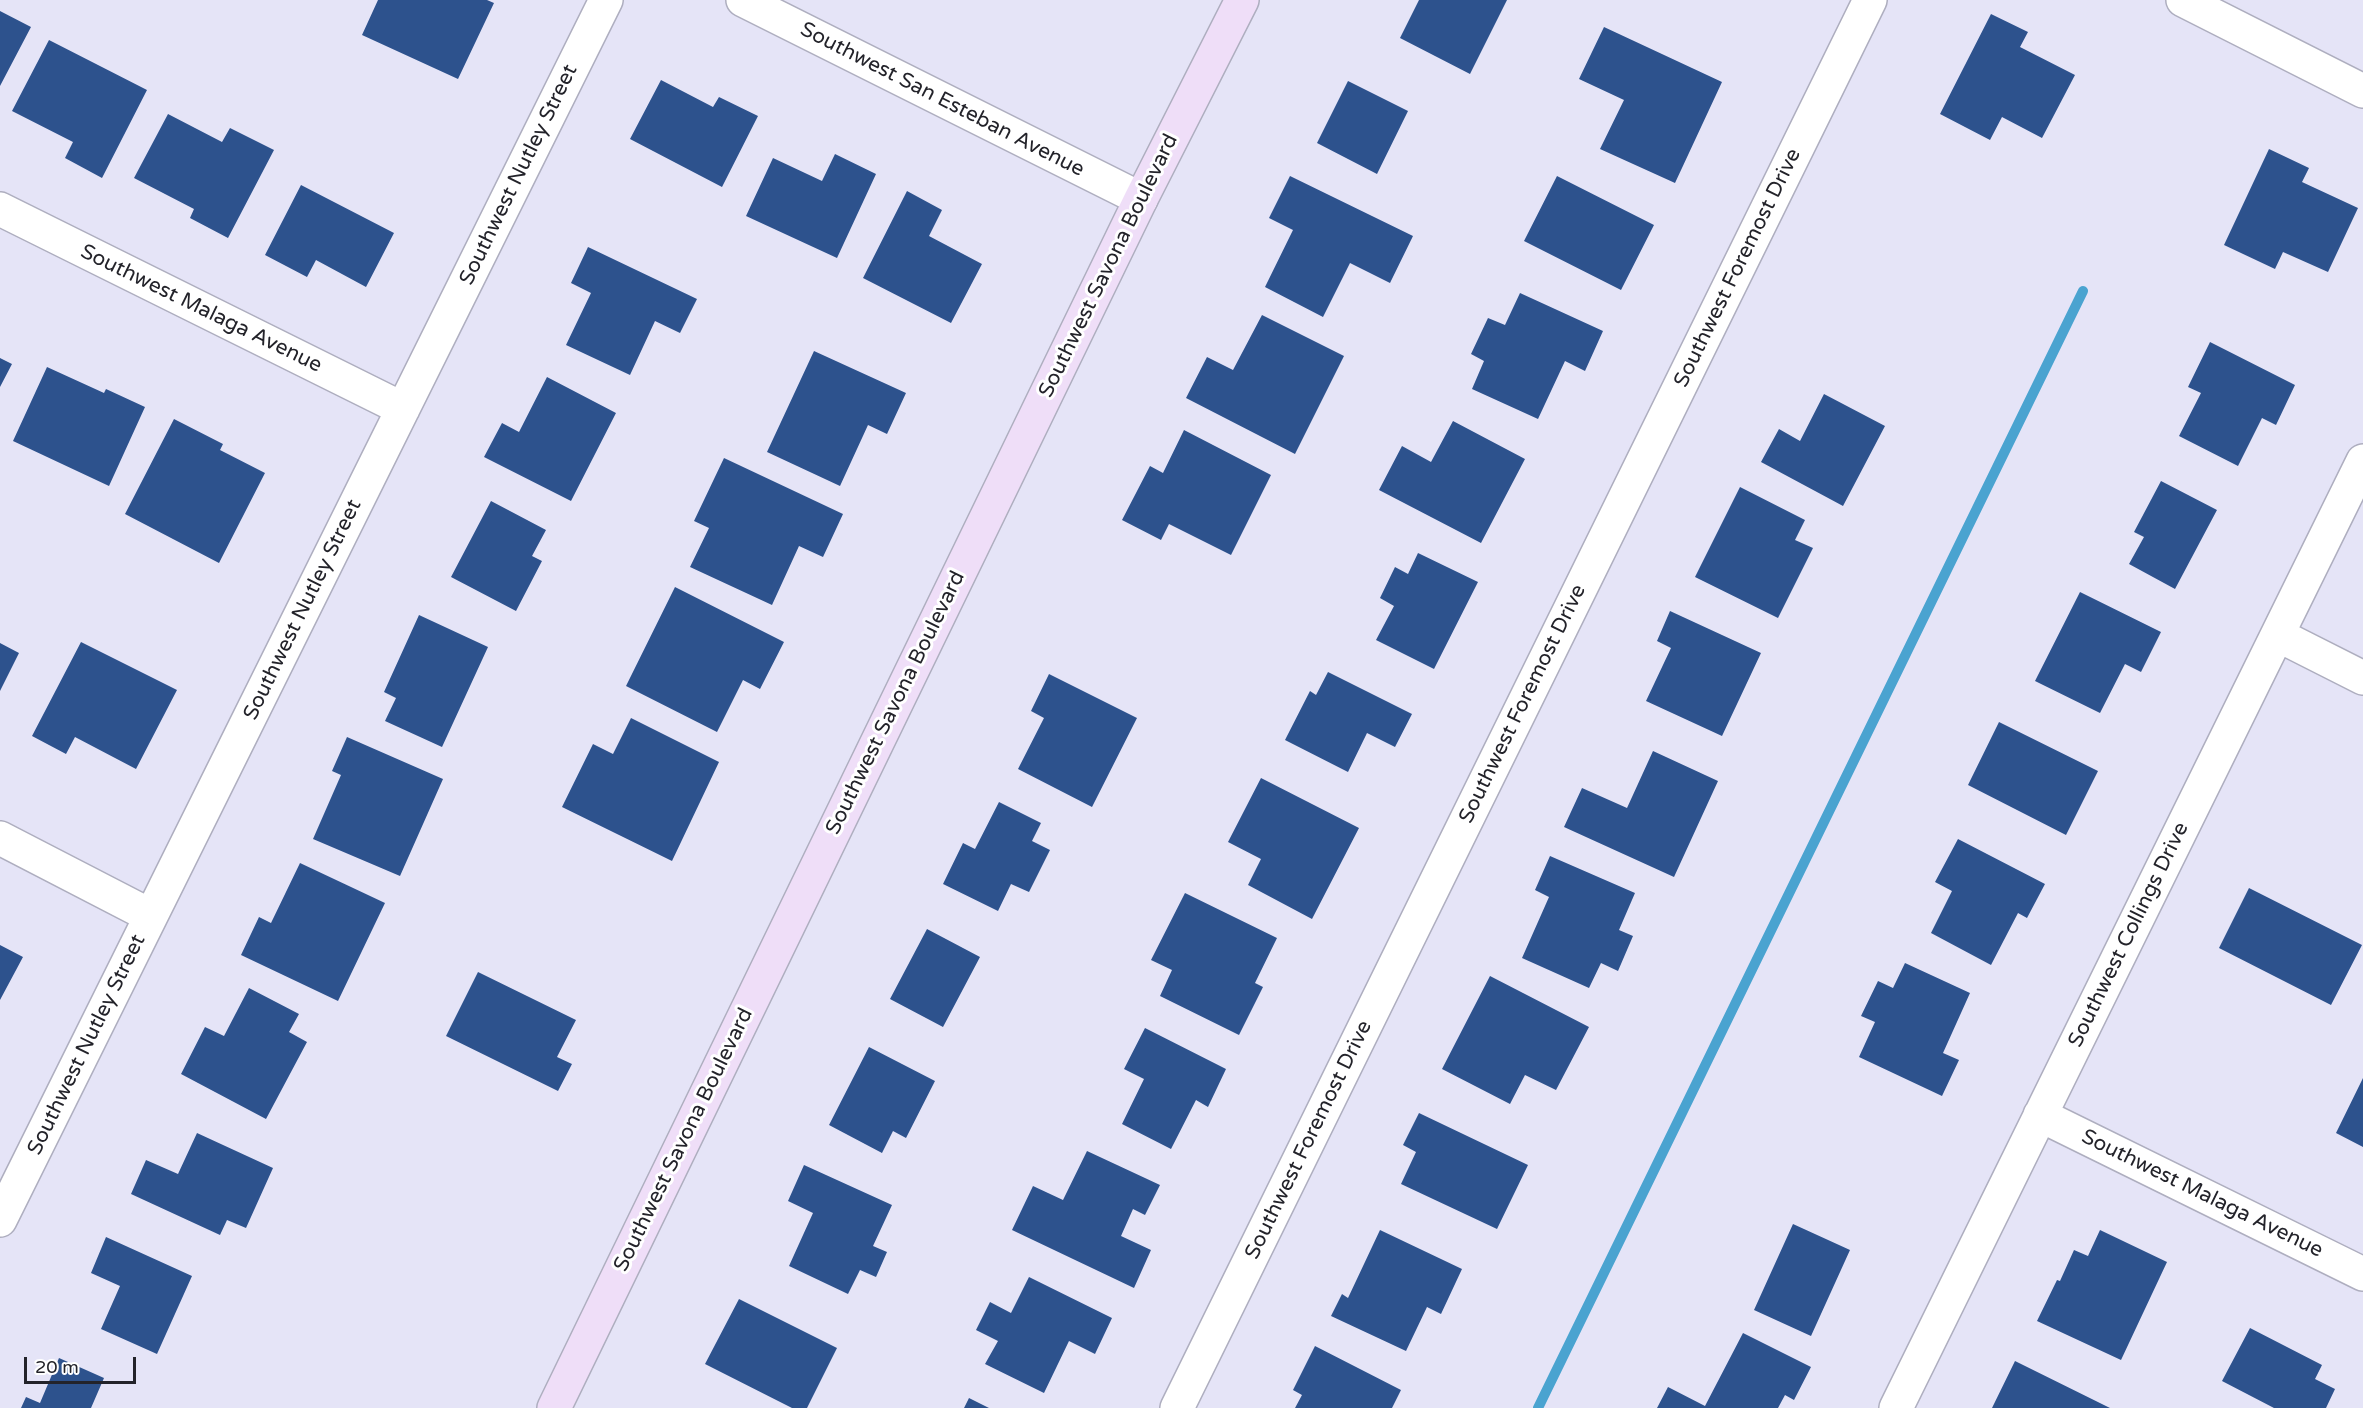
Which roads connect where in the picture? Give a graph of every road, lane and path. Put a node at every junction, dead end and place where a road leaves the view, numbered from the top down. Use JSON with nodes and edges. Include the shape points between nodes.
{"nodes":[{"id":1,"x":606,"y":0,"type":"edge"},
{"id":2,"x":744,"y":0,"type":"edge"},
{"id":3,"x":1242,"y":0,"type":"edge"},
{"id":4,"x":1870,"y":0,"type":"edge"},
{"id":5,"x":2183,"y":0,"type":"edge"},
{"id":6,"x":2363,"y":92,"type":"edge"},
{"id":7,"x":1141,"y":199,"type":"junction"},
{"id":8,"x":0,"y":208,"type":"edge"},
{"id":9,"x":403,"y":409,"type":"junction"},
{"id":10,"x":2363,"y":461,"type":"edge"},
{"id":11,"x":2277,"y":635,"type":"junction"},
{"id":12,"x":2363,"y":678,"type":"edge"},
{"id":13,"x":0,"y":838,"type":"edge"},
{"id":14,"x":151,"y":916,"type":"junction"},
{"id":15,"x":2040,"y":1115,"type":"junction"},
{"id":16,"x":0,"y":1220,"type":"edge"},
{"id":17,"x":2363,"y":1274,"type":"edge"},
{"id":18,"x":554,"y":1408,"type":"edge"},
{"id":19,"x":1177,"y":1408,"type":"edge"},
{"id":20,"x":1896,"y":1408,"type":"edge"}],
"edges":[{"from":1,"to":9,"type":"street","name":"Southwest Nutley Street"},
{"from":2,"to":7,"type":"street","name":"Southwest San Esteban Avenue"},
{"from":3,"to":7,"type":"street","name":"Southwest Savona Boulevard"},
{"from":4,"to":19,"type":"street","name":"Southwest Foremost Drive"},
{"from":5,"to":6,"type":"street"},
{"from":7,"to":18,"type":"street","name":"Southwest Savona Boulevard"},
{"from":8,"to":9,"type":"street","name":"Southwest Malaga Avenue"},
{"from":9,"to":14,"type":"street","name":"Southwest Nutley Street"},
{"from":10,"to":11,"type":"street","name":"Southwest Collings Drive"},
{"from":11,"to":12,"type":"street"},
{"from":11,"to":15,"type":"street","name":"Southwest Collings Drive"},
{"from":13,"to":14,"type":"street"},
{"from":14,"to":16,"type":"street","name":"Southwest Nutley Street"},
{"from":15,"to":17,"type":"street","name":"Southwest Malaga Avenue"},
{"from":15,"to":20,"type":"street","name":"Southwest Collings Drive"}]}
